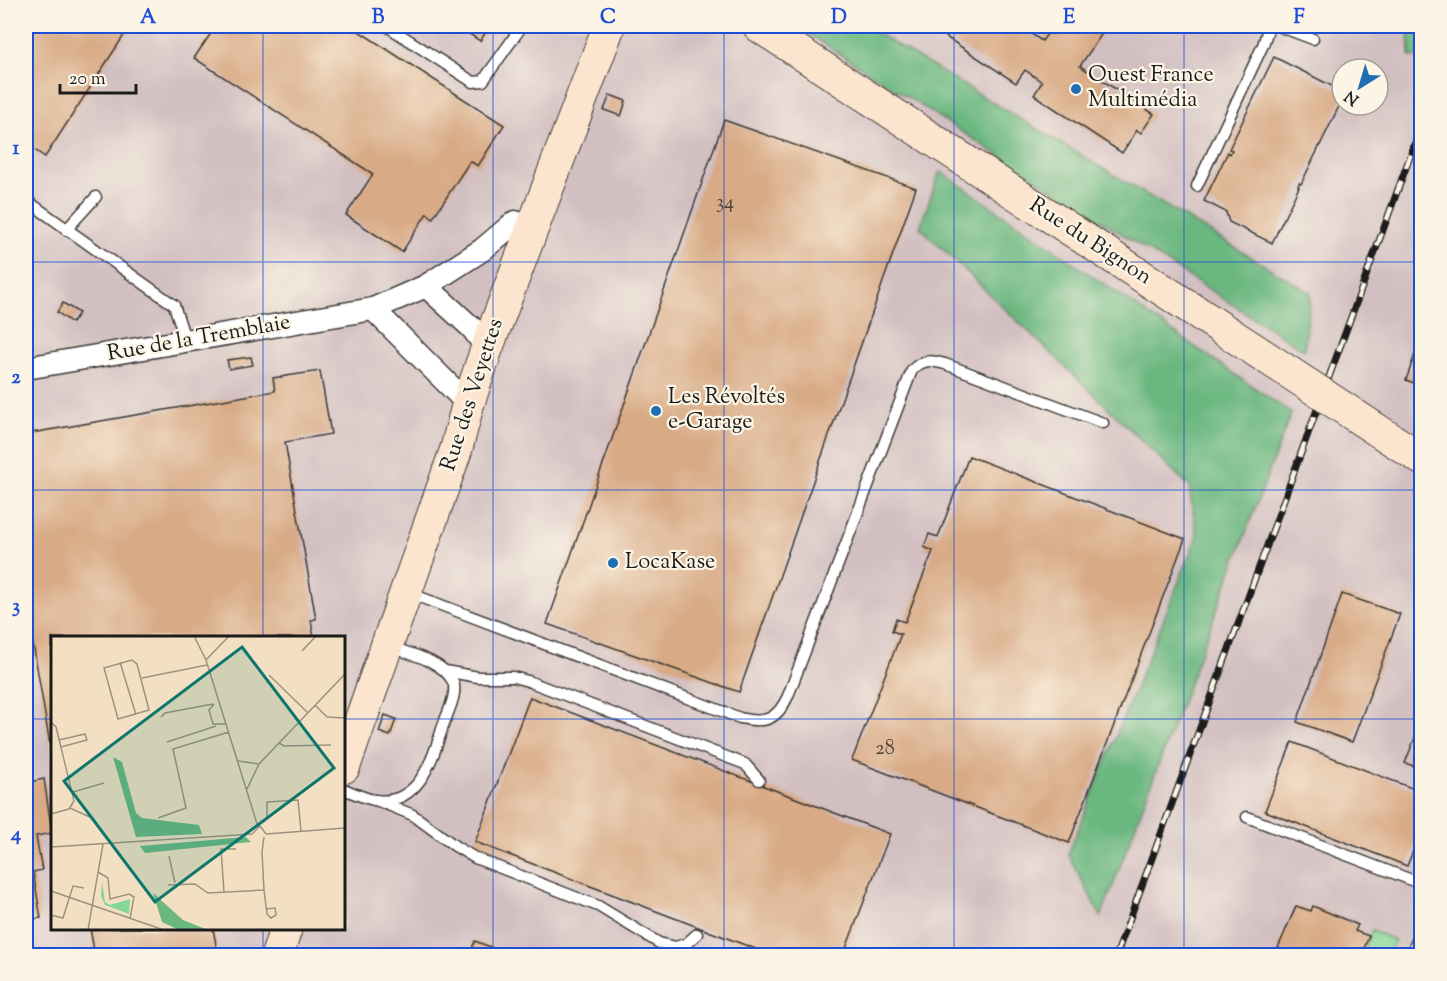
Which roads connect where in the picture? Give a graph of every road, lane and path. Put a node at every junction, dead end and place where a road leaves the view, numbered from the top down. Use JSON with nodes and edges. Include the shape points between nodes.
{"nodes":[{"id":1,"x":387,"y":26,"type":"edge"},
{"id":2,"x":522,"y":26,"type":"edge"},
{"id":3,"x":609,"y":26,"type":"edge"},
{"id":4,"x":759,"y":26,"type":"edge"},
{"id":5,"x":1269,"y":26,"type":"edge"},
{"id":6,"x":1278,"y":26,"type":"edge"},
{"id":7,"x":1313,"y":39,"type":"dead end"},
{"id":8,"x":1197,"y":186,"type":"dead end"},
{"id":9,"x":96,"y":197,"type":"dead end"},
{"id":10,"x":26,"y":200,"type":"edge"},
{"id":11,"x":531,"y":228,"type":"junction"},
{"id":12,"x":66,"y":230,"type":"junction"},
{"id":13,"x":426,"y":286,"type":"junction"},
{"id":14,"x":373,"y":309,"type":"junction"},
{"id":15,"x":186,"y":342,"type":"junction"},
{"id":16,"x":487,"y":348,"type":"junction"},
{"id":17,"x":26,"y":368,"type":"edge"},
{"id":18,"x":468,"y":404,"type":"junction"},
{"id":19,"x":1102,"y":423,"type":"dead end"},
{"id":20,"x":1422,"y":459,"type":"edge"},
{"id":21,"x":406,"y":592,"type":"junction"},
{"id":22,"x":387,"y":645,"type":"junction"},
{"id":23,"x":445,"y":671,"type":"junction"},
{"id":24,"x":345,"y":764,"type":"edge"},
{"id":25,"x":759,"y":780,"type":"dead end"},
{"id":26,"x":345,"y":789,"type":"edge"},
{"id":27,"x":376,"y":800,"type":"junction"},
{"id":28,"x":1247,"y":817,"type":"dead end"},
{"id":29,"x":1422,"y":884,"type":"edge"},
{"id":30,"x":285,"y":930,"type":"edge"},
{"id":31,"x":698,"y":934,"type":"dead end"},
{"id":32,"x":1422,"y":944,"type":"edge"},
{"id":33,"x":277,"y":956,"type":"edge"},
{"id":34,"x":1417,"y":956,"type":"edge"}],
"edges":[{"from":1,"to":2,"type":"lane","via":[[478,83]]},
{"from":3,"to":11,"type":"street","name":"Rue des Veyettes"},
{"from":4,"to":20,"type":"street","name":"Rue du Bignon","bridge":true},
{"from":5,"to":8,"type":"lane"},
{"from":6,"to":7,"type":"lane"},
{"from":9,"to":12,"type":"lane"},
{"from":10,"to":12,"type":"lane"},
{"from":11,"to":13,"type":"street","name":"Rue de la Tremblaie","via":[[515,222],[482,250]]},
{"from":11,"to":16,"type":"street","name":"Rue des Veyettes"},
{"from":12,"to":15,"type":"lane","via":[[174,305]]},
{"from":13,"to":14,"type":"street","name":"Rue de la Tremblaie"},
{"from":13,"to":16,"type":"street","via":[[472,328]]},
{"from":14,"to":15,"type":"street","name":"Rue de la Tremblaie"},
{"from":14,"to":18,"type":"street"},
{"from":15,"to":17,"type":"street","name":"Rue de la Tremblaie"},
{"from":16,"to":18,"type":"street","name":"Rue des Veyettes"},
{"from":18,"to":21,"type":"street","name":"Rue des Veyettes","via":[[456,450]]},
{"from":19,"to":21,"type":"lane","via":[[945,364],[929,360],[918,364],[912,370],[788,696],[778,714],[760,721],[740,718]]},
{"from":21,"to":22,"type":"street","name":"Rue des Veyettes"},
{"from":22,"to":23,"type":"lane"},
{"from":22,"to":24,"type":"street","name":"Rue des Veyettes"},
{"from":23,"to":25,"type":"lane","via":[[528,681],[745,764]]},
{"from":23,"to":27,"type":"lane","via":[[454,682],[453,697],[428,770],[421,782],[399,797]]},
{"from":26,"to":27,"type":"lane"},
{"from":27,"to":31,"type":"lane","via":[[413,815],[475,858],[598,906],[659,943],[676,947]]},
{"from":28,"to":29,"type":"lane"},
{"from":30,"to":33,"type":"street"},
{"from":32,"to":34,"type":"street"}]}
